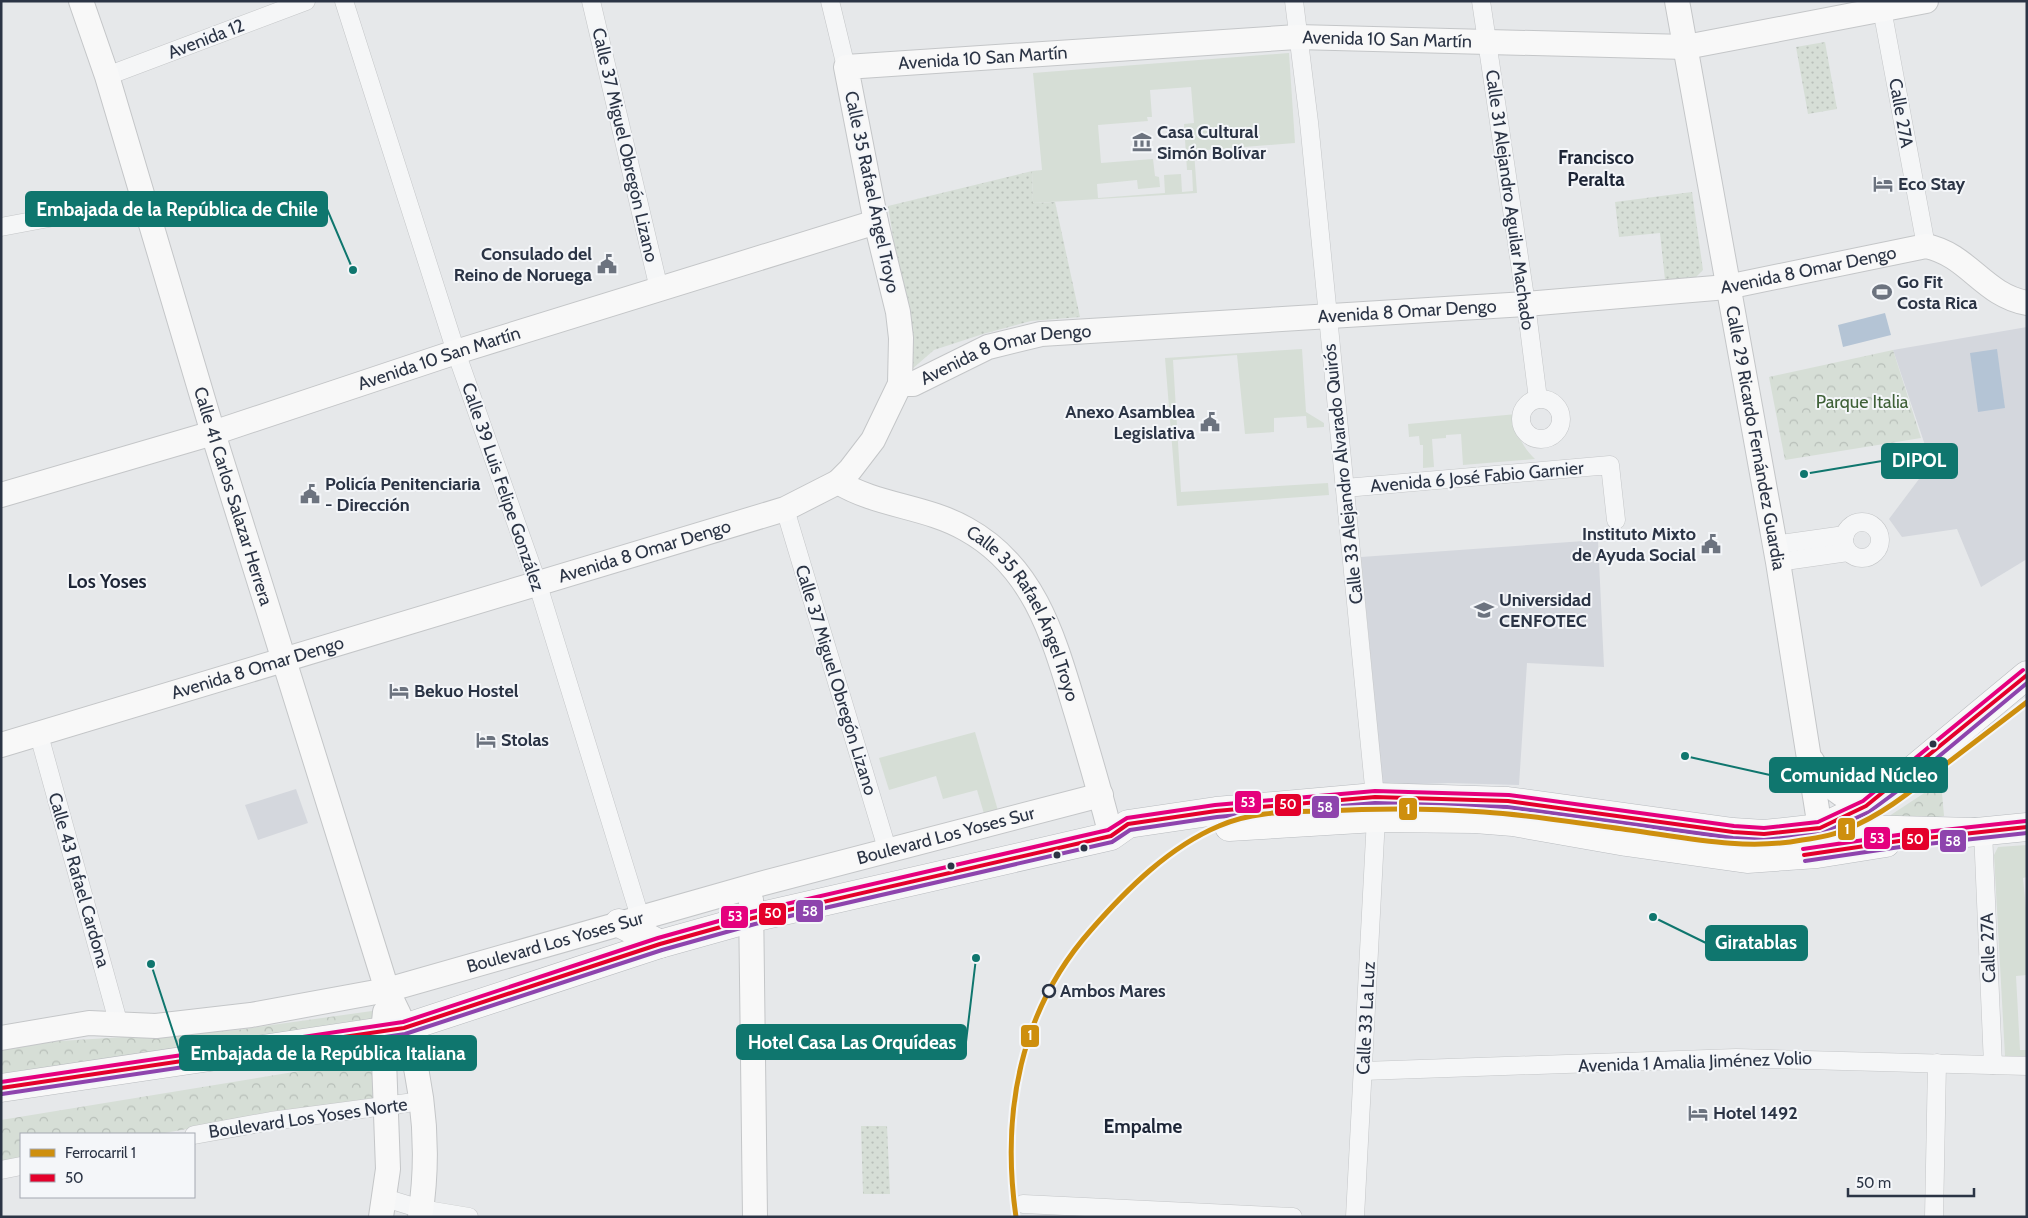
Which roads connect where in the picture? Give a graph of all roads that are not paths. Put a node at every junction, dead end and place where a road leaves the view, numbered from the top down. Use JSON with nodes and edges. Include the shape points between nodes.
{"nodes":[{"id":1,"x":81,"y":1,"type":"edge"},
{"id":2,"x":306,"y":1,"type":"edge"},
{"id":3,"x":344,"y":1,"type":"edge"},
{"id":4,"x":591,"y":1,"type":"edge"},
{"id":5,"x":830,"y":1,"type":"edge"},
{"id":6,"x":1294,"y":1,"type":"edge"},
{"id":7,"x":1481,"y":1,"type":"edge"},
{"id":8,"x":1678,"y":1,"type":"edge"},
{"id":9,"x":1926,"y":1,"type":"edge"},
{"id":10,"x":1882,"y":10,"type":"junction"},
{"id":11,"x":1297,"y":37,"type":"junction"},
{"id":12,"x":1487,"y":41,"type":"junction"},
{"id":13,"x":1686,"y":47,"type":"junction"},
{"id":14,"x":846,"y":66,"type":"junction"},
{"id":15,"x":107,"y":76,"type":"junction"},
{"id":16,"x":144,"y":200,"type":"junction"},
{"id":17,"x":876,"y":222,"type":"junction"},
{"id":18,"x":1,"y":227,"type":"edge"},
{"id":19,"x":1926,"y":246,"type":"junction"},
{"id":20,"x":1728,"y":287,"type":"junction"},
{"id":21,"x":659,"y":290,"type":"junction"},
{"id":22,"x":2027,"y":303,"type":"edge"},
{"id":23,"x":1526,"y":304,"type":"junction"},
{"id":24,"x":1328,"y":317,"type":"junction"},
{"id":25,"x":456,"y":352,"type":"junction"},
{"id":26,"x":900,"y":384,"type":"junction"},
{"id":27,"x":1538,"y":399,"type":"dead end"},
{"id":28,"x":213,"y":433,"type":"junction"},
{"id":29,"x":838,"y":482,"type":"junction"},
{"id":30,"x":1344,"y":488,"type":"junction"},
{"id":31,"x":1,"y":495,"type":"edge"},
{"id":32,"x":785,"y":509,"type":"junction"},
{"id":33,"x":1616,"y":520,"type":"dead end"},
{"id":34,"x":1846,"y":543,"type":"dead end"},
{"id":35,"x":1776,"y":553,"type":"junction"},
{"id":36,"x":537,"y":582,"type":"junction"},
{"id":37,"x":284,"y":658,"type":"junction"},
{"id":38,"x":2027,"y":675,"type":"edge"},
{"id":39,"x":38,"y":735,"type":"junction"},
{"id":40,"x":1,"y":745,"type":"edge"},
{"id":41,"x":1810,"y":758,"type":"junction"},
{"id":42,"x":1101,"y":796,"type":"junction"},
{"id":43,"x":1866,"y":806,"type":"junction"},
{"id":44,"x":1376,"y":808,"type":"junction"},
{"id":45,"x":2027,"y":827,"type":"edge"},
{"id":46,"x":1979,"y":832,"type":"junction"},
{"id":47,"x":1111,"y":836,"type":"junction"},
{"id":48,"x":1819,"y":841,"type":"junction"},
{"id":49,"x":888,"y":852,"type":"junction"},
{"id":50,"x":757,"y":884,"type":"junction"},
{"id":51,"x":752,"y":918,"type":"junction"},
{"id":52,"x":630,"y":920,"type":"junction"},
{"id":53,"x":660,"y":944,"type":"junction"},
{"id":54,"x":387,"y":990,"type":"junction"},
{"id":55,"x":119,"y":1025,"type":"junction"},
{"id":56,"x":394,"y":1030,"type":"junction"},
{"id":57,"x":1,"y":1038,"type":"edge"},
{"id":58,"x":1937,"y":1063,"type":"junction"},
{"id":59,"x":1993,"y":1065,"type":"junction"},
{"id":60,"x":2027,"y":1066,"type":"edge"},
{"id":61,"x":1363,"y":1072,"type":"junction"},
{"id":62,"x":1,"y":1088,"type":"edge"},
{"id":63,"x":422,"y":1101,"type":"junction"},
{"id":64,"x":385,"y":1106,"type":"junction"},
{"id":65,"x":195,"y":1135,"type":"edge"},
{"id":66,"x":20,"y":1166,"type":"edge"},
{"id":67,"x":1,"y":1170,"type":"edge"},
{"id":68,"x":1023,"y":1204,"type":"dead end"},
{"id":69,"x":383,"y":1207,"type":"edge"},
{"id":70,"x":421,"y":1213,"type":"edge"},
{"id":71,"x":469,"y":1217,"type":"edge"},
{"id":72,"x":755,"y":1217,"type":"edge"},
{"id":73,"x":1293,"y":1217,"type":"edge"},
{"id":74,"x":1355,"y":1217,"type":"edge"},
{"id":75,"x":1934,"y":1217,"type":"edge"}],
"edges":[{"from":1,"to":15,"type":"street","name":"Calle 41 Carlos Salazar Herrera"},
{"from":2,"to":15,"type":"street","name":"Avenida 12"},
{"from":3,"to":25,"type":"street","name":"Calle 39 Luis Felipe González"},
{"from":4,"to":21,"type":"street","name":"Calle 37 Miguel Obregón Lizano"},
{"from":5,"to":14,"type":"street","name":"Calle 35 Rafael Ángel Troyo"},
{"from":6,"to":11,"type":"street","name":"Calle 33 Alejandro Alvarado Quirós"},
{"from":7,"to":12,"type":"street","name":"Calle 31 Alejandro Aguilar Machado"},
{"from":8,"to":13,"type":"street","name":"Calle 29 Ricardo Fernández Guardia"},
{"from":9,"to":10,"type":"street","name":"Avenida 10 San Martín"},
{"from":10,"to":13,"type":"street","name":"Avenida 10 San Martín"},
{"from":10,"to":19,"type":"street","name":"Calle 27A"},
{"from":11,"to":12,"type":"street","name":"Avenida 10 San Martín"},
{"from":11,"to":14,"type":"street","name":"Avenida 10 San Martín"},
{"from":11,"to":24,"type":"street","name":"Calle 33 Alejandro Alvarado Quirós","via":[[1309,122]]},
{"from":12,"to":13,"type":"street","name":"Avenida 10 San Martín"},
{"from":12,"to":23,"type":"street","name":"Calle 31 Alejandro Aguilar Machado"},
{"from":13,"to":20,"type":"street","name":"Calle 29 Ricardo Fernández Guardia"},
{"from":14,"to":17,"type":"street","name":"Calle 35 Rafael Ángel Troyo"},
{"from":15,"to":16,"type":"street","name":"Calle 41 Carlos Salazar Herrera"},
{"from":16,"to":18,"type":"street"},
{"from":16,"to":28,"type":"street","name":"Calle 41 Carlos Salazar Herrera"},
{"from":17,"to":21,"type":"street","name":"Avenida 10 San Martín"},
{"from":17,"to":26,"type":"street","name":"Calle 35 Rafael Ángel Troyo","via":[[898,312]]},
{"from":19,"to":20,"type":"street","name":"Avenida 8 Omar Dengo"},
{"from":19,"to":22,"type":"street","name":"Avenida 8 Omar Dengo","via":[[1942,249],[1960,260],[1991,289],[2005,297]]},
{"from":20,"to":23,"type":"street","name":"Avenida 8 Omar Dengo"},
{"from":20,"to":35,"type":"street","name":"Calle 29 Ricardo Fernández Guardia"},
{"from":21,"to":25,"type":"street","name":"Avenida 10 San Martín"},
{"from":23,"to":24,"type":"street","name":"Avenida 8 Omar Dengo"},
{"from":23,"to":27,"type":"street","name":"Calle 31 Alejandro Aguilar Machado"},
{"from":24,"to":26,"type":"street","name":"Avenida 8 Omar Dengo","via":[[1041,334],[988,346],[913,384]]},
{"from":24,"to":30,"type":"street","name":"Calle 33 Alejandro Alvarado Quirós"},
{"from":25,"to":28,"type":"street","name":"Avenida 10 San Martín"},
{"from":25,"to":36,"type":"street","name":"Calle 39 Luis Felipe González"},
{"from":26,"to":29,"type":"street","name":"Avenida 8 Omar Dengo","via":[[873,440]]},
{"from":28,"to":31,"type":"street","name":"Avenida 10 San Martín"},
{"from":28,"to":37,"type":"street","name":"Calle 41 Carlos Salazar Herrera"},
{"from":29,"to":32,"type":"street","name":"Avenida 8 Omar Dengo"},
{"from":29,"to":42,"type":"street","name":"Calle 35 Rafael Ángel Troyo","via":[[855,493],[936,514],[967,529],[996,550],[1020,576],[1041,609],[1051,634]]},
{"from":30,"to":33,"type":"street","name":"Avenida 6 José Fabio Garnier","via":[[1610,465]]},
{"from":30,"to":44,"type":"street","name":"Calle 33 Alejandro Alvarado Quirós"},
{"from":32,"to":36,"type":"street","name":"Avenida 8 Omar Dengo"},
{"from":32,"to":49,"type":"street","name":"Calle 37 Miguel Obregón Lizano"},
{"from":34,"to":35,"type":"street"},
{"from":35,"to":41,"type":"street","name":"Calle 29 Ricardo Fernández Guardia"},
{"from":36,"to":37,"type":"street","name":"Avenida 8 Omar Dengo"},
{"from":36,"to":52,"type":"street","name":"Calle 39 Luis Felipe González"},
{"from":37,"to":39,"type":"street","name":"Avenida 8 Omar Dengo"},
{"from":37,"to":54,"type":"street","name":"Calle 41 Carlos Salazar Herrera"},
{"from":38,"to":43,"type":"highway"},
{"from":39,"to":40,"type":"street","name":"Avenida 8 Omar Dengo"},
{"from":39,"to":55,"type":"street","name":"Calle 43 Rafael Cardona"},
{"from":41,"to":43,"type":"street","name":"Calle 29 Ricardo Fernández Guardia","via":[[1832,788]]},
{"from":41,"to":48,"type":"street","name":"Calle 29 Ricardo Fernández Guardia"},
{"from":42,"to":47,"type":"street","name":"Calle 35 Rafael Ángel Troyo"},
{"from":42,"to":49,"type":"street","name":"Boulevard Los Yoses Sur"},
{"from":43,"to":48,"type":"highway"},
{"from":44,"to":47,"type":"highway","via":[[1216,828],[1132,843]]},
{"from":44,"to":48,"type":"highway","via":[[1513,822],[1733,858],[1782,858]]},
{"from":44,"to":61,"type":"street","name":"Calle 33 La Luz"},
{"from":45,"to":46,"type":"highway"},
{"from":46,"to":48,"type":"highway"},
{"from":46,"to":59,"type":"street","name":"Calle 27A"},
{"from":47,"to":51,"type":"highway"},
{"from":49,"to":50,"type":"street","name":"Boulevard Los Yoses Sur"},
{"from":50,"to":51,"type":"street","via":[[750,904]]},
{"from":50,"to":52,"type":"street","name":"Boulevard Los Yoses Sur"},
{"from":51,"to":53,"type":"highway"},
{"from":51,"to":72,"type":"street"},
{"from":52,"to":53,"type":"highway"},
{"from":52,"to":54,"type":"street","name":"Boulevard Los Yoses Sur"},
{"from":53,"to":56,"type":"highway"},
{"from":54,"to":55,"type":"street","name":"Boulevard Los Yoses Sur","via":[[250,1015],[156,1026]]},
{"from":54,"to":56,"type":"street"},
{"from":55,"to":57,"type":"street","name":"Boulevard Los Yoses Sur","via":[[67,1025]]},
{"from":56,"to":62,"type":"highway"},
{"from":56,"to":63,"type":"street"},
{"from":56,"to":64,"type":"street"},
{"from":58,"to":59,"type":"street","name":"Avenida 1 Amalia Jiménez Volio"},
{"from":58,"to":61,"type":"street","name":"Avenida 1 Amalia Jiménez Volio","via":[[1736,1058]]},
{"from":58,"to":75,"type":"street"},
{"from":59,"to":60,"type":"street","name":"Avenida 1 Amalia Jiménez Volio"},
{"from":61,"to":74,"type":"street","name":"Calle 33 La Luz"},
{"from":63,"to":64,"type":"street","name":"Boulevard Los Yoses Norte"},
{"from":63,"to":70,"type":"street","via":[[425,1171]]},
{"from":64,"to":65,"type":"street","name":"Boulevard Los Yoses Norte"},
{"from":64,"to":69,"type":"street","via":[[388,1169]]},
{"from":66,"to":67,"type":"street"},
{"from":68,"to":73,"type":"street"},
{"from":69,"to":70,"type":"street"},
{"from":70,"to":71,"type":"street"}]}
